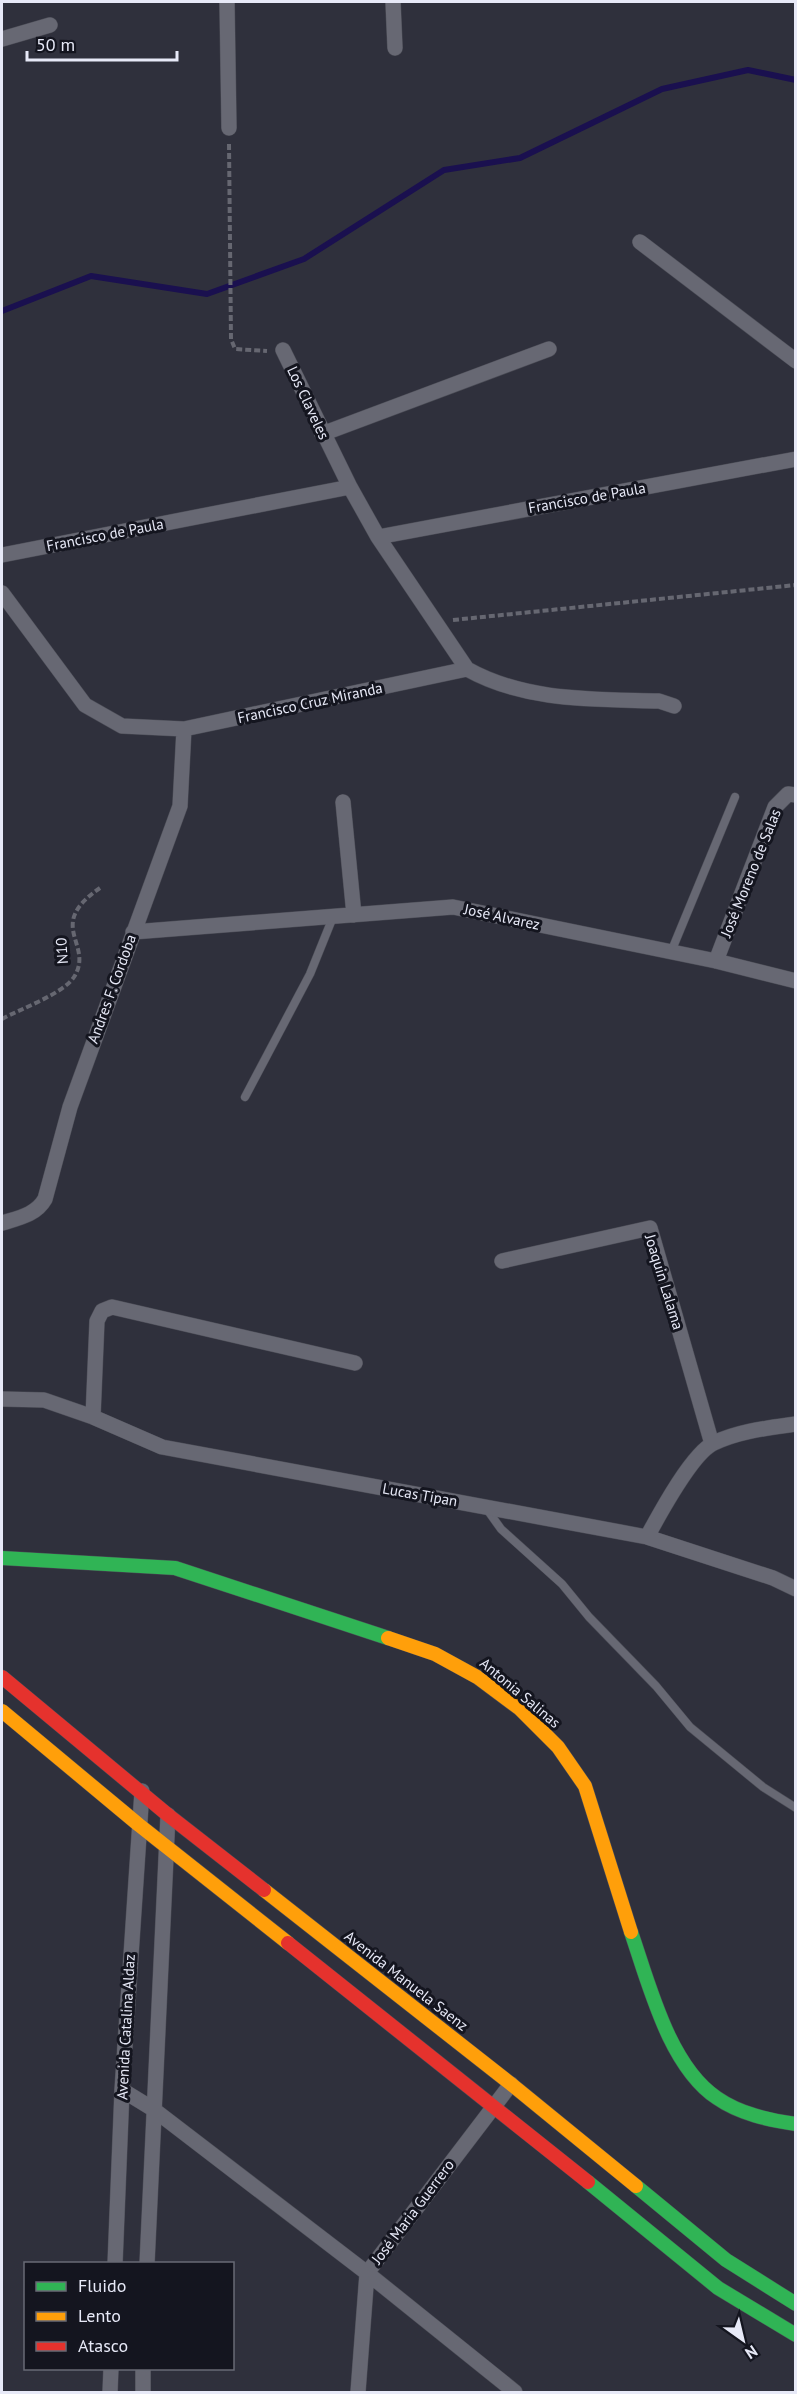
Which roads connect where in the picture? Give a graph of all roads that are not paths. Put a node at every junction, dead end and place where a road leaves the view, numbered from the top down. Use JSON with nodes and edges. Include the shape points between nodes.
{"nodes":[{"id":1,"x":227,"y":2,"type":"edge"},
{"id":2,"x":393,"y":2,"type":"edge"},
{"id":3,"x":50,"y":25,"type":"dead end"},
{"id":4,"x":2,"y":39,"type":"edge"},
{"id":5,"x":395,"y":48,"type":"dead end"},
{"id":6,"x":229,"y":128,"type":"road end"},
{"id":7,"x":640,"y":242,"type":"dead end"},
{"id":8,"x":549,"y":349,"type":"dead end"},
{"id":9,"x":283,"y":350,"type":"road end"},
{"id":10,"x":795,"y":362,"type":"edge"},
{"id":11,"x":322,"y":434,"type":"junction"},
{"id":12,"x":795,"y":459,"type":"edge"},
{"id":13,"x":350,"y":487,"type":"junction"},
{"id":14,"x":378,"y":537,"type":"junction"},
{"id":15,"x":2,"y":555,"type":"edge"},
{"id":16,"x":2,"y":593,"type":"edge"},
{"id":17,"x":467,"y":669,"type":"junction"},
{"id":18,"x":674,"y":706,"type":"dead end"},
{"id":19,"x":184,"y":729,"type":"junction"},
{"id":20,"x":795,"y":795,"type":"edge"},
{"id":21,"x":735,"y":797,"type":"dead end"},
{"id":22,"x":343,"y":802,"type":"dead end"},
{"id":23,"x":354,"y":915,"type":"junction"},
{"id":24,"x":333,"y":916,"type":"junction"},
{"id":25,"x":132,"y":932,"type":"junction"},
{"id":26,"x":671,"y":952,"type":"junction"},
{"id":27,"x":716,"y":961,"type":"junction"},
{"id":28,"x":795,"y":981,"type":"edge"},
{"id":29,"x":245,"y":1097,"type":"dead end"},
{"id":30,"x":2,"y":1223,"type":"edge"},
{"id":31,"x":502,"y":1261,"type":"dead end"},
{"id":32,"x":355,"y":1363,"type":"dead end"},
{"id":33,"x":2,"y":1398,"type":"edge"},
{"id":34,"x":93,"y":1417,"type":"junction"},
{"id":35,"x":795,"y":1424,"type":"edge"},
{"id":36,"x":712,"y":1444,"type":"junction"},
{"id":37,"x":486,"y":1507,"type":"junction"},
{"id":38,"x":647,"y":1537,"type":"junction"},
{"id":39,"x":2,"y":1558,"type":"edge"},
{"id":40,"x":795,"y":1589,"type":"edge"},
{"id":41,"x":2,"y":1677,"type":"edge"},
{"id":42,"x":2,"y":1711,"type":"edge"},
{"id":43,"x":142,"y":1791,"type":"junction"},
{"id":44,"x":795,"y":1808,"type":"edge"},
{"id":45,"x":168,"y":1815,"type":"junction"},
{"id":46,"x":139,"y":1825,"type":"junction"},
{"id":47,"x":166,"y":1845,"type":"junction"},
{"id":48,"x":511,"y":2084,"type":"junction"},
{"id":49,"x":122,"y":2090,"type":"junction"},
{"id":50,"x":495,"y":2106,"type":"junction"},
{"id":51,"x":153,"y":2109,"type":"junction"},
{"id":52,"x":795,"y":2124,"type":"edge"},
{"id":53,"x":115,"y":2262,"type":"edge"},
{"id":54,"x":147,"y":2262,"type":"edge"},
{"id":55,"x":367,"y":2273,"type":"junction"},
{"id":56,"x":795,"y":2304,"type":"edge"},
{"id":57,"x":795,"y":2335,"type":"edge"},
{"id":58,"x":111,"y":2370,"type":"edge"},
{"id":59,"x":143,"y":2370,"type":"edge"},
{"id":60,"x":110,"y":2392,"type":"edge"},
{"id":61,"x":142,"y":2392,"type":"edge"},
{"id":62,"x":358,"y":2392,"type":"edge"},
{"id":63,"x":514,"y":2392,"type":"edge"}],
"edges":[{"from":1,"to":6,"type":"street"},
{"from":2,"to":5,"type":"street"},
{"from":3,"to":4,"type":"street"},
{"from":7,"to":10,"type":"street"},
{"from":8,"to":11,"type":"street"},
{"from":9,"to":11,"type":"street","name":"Los Claveles"},
{"from":11,"to":13,"type":"street","name":"Los Claveles"},
{"from":12,"to":14,"type":"street","name":"Francisco de Paula"},
{"from":13,"to":14,"type":"street","name":"Los Claveles"},
{"from":13,"to":15,"type":"street","name":"Francisco de Paula"},
{"from":14,"to":17,"type":"street","name":"Los Claveles"},
{"from":16,"to":19,"type":"street","name":"Francisco Cruz Miranda","via":[[85,705],[122,726]]},
{"from":17,"to":18,"type":"street","via":[[489,681],[533,694],[659,701]]},
{"from":17,"to":19,"type":"street","name":"Francisco Cruz Miranda"},
{"from":19,"to":25,"type":"street","name":"Andres F. Cordoba","via":[[180,806]]},
{"from":20,"to":27,"type":"street","name":"José Moreno de Salas","via":[[789,794],[775,807]]},
{"from":21,"to":26,"type":"lane"},
{"from":22,"to":23,"type":"street"},
{"from":23,"to":24,"type":"street","name":"José Alvarez"},
{"from":23,"to":26,"type":"street","name":"José Alvarez","via":[[453,907]]},
{"from":24,"to":25,"type":"street","name":"José Alvarez"},
{"from":24,"to":29,"type":"lane","via":[[310,974]]},
{"from":25,"to":30,"type":"street","name":"Andres F. Cordoba","via":[[70,1107],[45,1199],[40,1208]]},
{"from":26,"to":27,"type":"street","name":"José Alvarez"},
{"from":27,"to":28,"type":"street","name":"José Alvarez"},
{"from":31,"to":36,"type":"street","name":"Joaquin Lalama","via":[[650,1228]]},
{"from":32,"to":34,"type":"street","via":[[112,1307],[102,1311],[97,1321]]},
{"from":33,"to":34,"type":"street","name":"Lucas Tipan","via":[[44,1400]]},
{"from":34,"to":37,"type":"street","name":"Lucas Tipan","via":[[162,1447]]},
{"from":35,"to":36,"type":"street","via":[[753,1430]]},
{"from":36,"to":38,"type":"street","via":[[679,1481]]},
{"from":37,"to":38,"type":"street","name":"Lucas Tipan"},
{"from":37,"to":44,"type":"lane","via":[[501,1529],[562,1584],[690,1727]]},
{"from":38,"to":40,"type":"street","name":"Lucas Tipan","via":[[773,1578]]},
{"from":39,"to":52,"type":"street","name":"Antonia Salinas","via":[[176,1568],[435,1654],[473,1674],[524,1714],[575,1767],[585,1786],[634,1943],[667,2031],[693,2075],[717,2098],[769,2120]]},
{"from":41,"to":43,"type":"street","name":"Avenida Manuela Saenz"},
{"from":42,"to":46,"type":"street"},
{"from":43,"to":45,"type":"street","name":"Avenida Manuela Saenz"},
{"from":43,"to":46,"type":"street","name":"Avenida Catalina Aldaz"},
{"from":45,"to":47,"type":"street","name":"Avenida Catalina Aldaz"},
{"from":45,"to":48,"type":"street","name":"Avenida Manuela Saenz"},
{"from":46,"to":47,"type":"street"},
{"from":46,"to":49,"type":"street","name":"Avenida Catalina Aldaz"},
{"from":47,"to":50,"type":"street"},
{"from":47,"to":51,"type":"street","name":"Avenida Catalina Aldaz"},
{"from":48,"to":50,"type":"street","name":"José Maria Guerrero"},
{"from":48,"to":56,"type":"street","name":"Avenida Manuela Saenz","via":[[726,2260]]},
{"from":49,"to":51,"type":"street"},
{"from":49,"to":53,"type":"street","name":"Avenida Catalina Aldaz"},
{"from":50,"to":55,"type":"street","name":"José Maria Guerrero"},
{"from":50,"to":57,"type":"street","via":[[718,2288]]},
{"from":51,"to":54,"type":"street","name":"Avenida Catalina Aldaz"},
{"from":51,"to":55,"type":"street"},
{"from":55,"to":62,"type":"street","name":"José Maria Guerrero"},
{"from":55,"to":63,"type":"street"},
{"from":58,"to":60,"type":"street"},
{"from":59,"to":61,"type":"street"}]}
